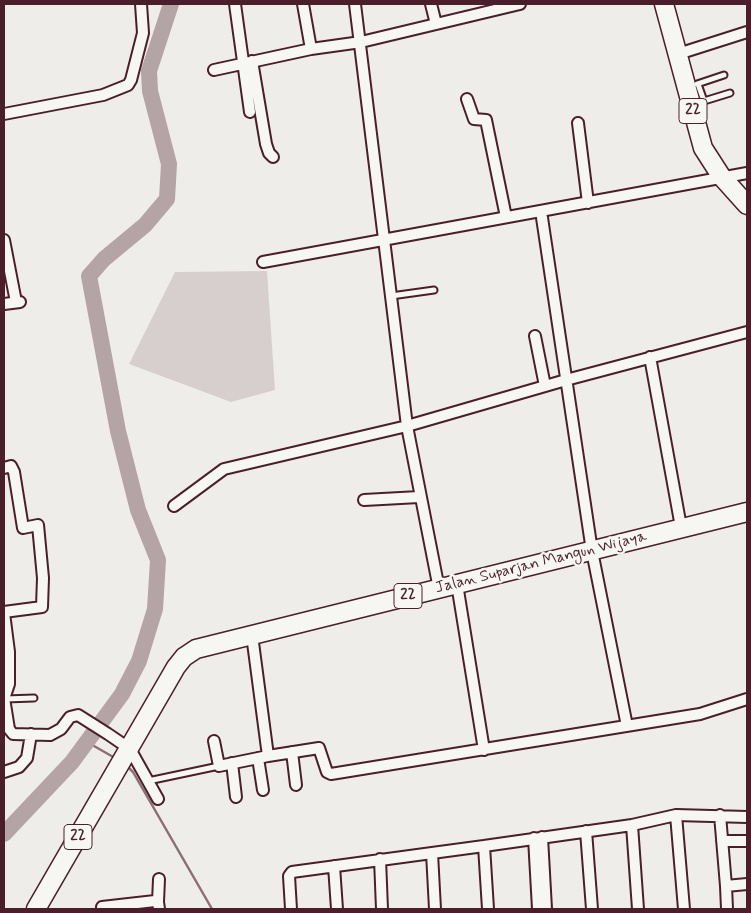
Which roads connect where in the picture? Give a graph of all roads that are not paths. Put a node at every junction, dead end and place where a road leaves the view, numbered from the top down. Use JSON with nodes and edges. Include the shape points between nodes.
{"nodes":[{"id":1,"x":141,"y":4,"type":"edge"},
{"id":2,"x":236,"y":4,"type":"edge"},
{"id":3,"x":303,"y":4,"type":"edge"},
{"id":4,"x":355,"y":4,"type":"edge"},
{"id":5,"x":431,"y":4,"type":"edge"},
{"id":6,"x":520,"y":4,"type":"edge"},
{"id":7,"x":664,"y":4,"type":"edge"},
{"id":8,"x":436,"y":24,"type":"junction"},
{"id":9,"x":747,"y":32,"type":"edge"},
{"id":10,"x":361,"y":42,"type":"junction"},
{"id":11,"x":311,"y":49,"type":"junction"},
{"id":12,"x":678,"y":54,"type":"junction"},
{"id":13,"x":248,"y":62,"type":"junction"},
{"id":14,"x":214,"y":70,"type":"dead end"},
{"id":15,"x":724,"y":75,"type":"dead end"},
{"id":16,"x":692,"y":86,"type":"junction"},
{"id":17,"x":730,"y":93,"type":"dead end"},
{"id":18,"x":467,"y":98,"type":"dead end"},
{"id":19,"x":250,"y":112,"type":"dead end"},
{"id":20,"x":4,"y":114,"type":"edge"},
{"id":21,"x":578,"y":123,"type":"dead end"},
{"id":22,"x":273,"y":158,"type":"dead end"},
{"id":23,"x":747,"y":172,"type":"edge"},
{"id":24,"x":721,"y":176,"type":"junction"},
{"id":25,"x":588,"y":202,"type":"junction"},
{"id":26,"x":747,"y":205,"type":"edge"},
{"id":27,"x":541,"y":211,"type":"junction"},
{"id":28,"x":506,"y":218,"type":"junction"},
{"id":29,"x":383,"y":239,"type":"junction"},
{"id":30,"x":4,"y":240,"type":"edge"},
{"id":31,"x":263,"y":262,"type":"dead end"},
{"id":32,"x":434,"y":290,"type":"dead end"},
{"id":33,"x":391,"y":296,"type":"junction"},
{"id":34,"x":4,"y":304,"type":"edge"},
{"id":35,"x":747,"y":332,"type":"edge"},
{"id":36,"x":535,"y":336,"type":"dead end"},
{"id":37,"x":650,"y":357,"type":"junction"},
{"id":38,"x":566,"y":380,"type":"junction"},
{"id":39,"x":545,"y":386,"type":"junction"},
{"id":40,"x":407,"y":426,"type":"junction"},
{"id":41,"x":4,"y":468,"type":"edge"},
{"id":42,"x":420,"y":497,"type":"junction"},
{"id":43,"x":364,"y":500,"type":"dead end"},
{"id":44,"x":174,"y":506,"type":"dead end"},
{"id":45,"x":747,"y":512,"type":"edge"},
{"id":46,"x":681,"y":527,"type":"junction"},
{"id":47,"x":592,"y":551,"type":"junction"},
{"id":48,"x":457,"y":584,"type":"junction"},
{"id":49,"x":439,"y":589,"type":"junction"},
{"id":50,"x":5,"y":612,"type":"edge"},
{"id":51,"x":252,"y":635,"type":"junction"},
{"id":52,"x":4,"y":698,"type":"edge"},
{"id":53,"x":34,"y":698,"type":"dead end"},
{"id":54,"x":747,"y":699,"type":"edge"},
{"id":55,"x":627,"y":726,"type":"junction"},
{"id":56,"x":31,"y":734,"type":"junction"},
{"id":57,"x":214,"y":741,"type":"dead end"},
{"id":58,"x":484,"y":750,"type":"junction"},
{"id":59,"x":292,"y":752,"type":"junction"},
{"id":60,"x":124,"y":757,"type":"junction"},
{"id":61,"x":263,"y":757,"type":"junction"},
{"id":62,"x":232,"y":763,"type":"junction"},
{"id":63,"x":219,"y":766,"type":"junction"},
{"id":64,"x":4,"y":772,"type":"edge"},
{"id":65,"x":148,"y":781,"type":"junction"},
{"id":66,"x":296,"y":784,"type":"dead end"},
{"id":67,"x":263,"y":790,"type":"dead end"},
{"id":68,"x":236,"y":797,"type":"dead end"},
{"id":69,"x":158,"y":799,"type":"dead end"},
{"id":70,"x":676,"y":815,"type":"junction"},
{"id":71,"x":720,"y":815,"type":"junction"},
{"id":72,"x":747,"y":817,"type":"edge"},
{"id":73,"x":632,"y":824,"type":"junction"},
{"id":74,"x":586,"y":831,"type":"junction"},
{"id":75,"x":538,"y":837,"type":"junction"},
{"id":76,"x":722,"y":841,"type":"junction"},
{"id":77,"x":747,"y":841,"type":"edge"},
{"id":78,"x":484,"y":846,"type":"junction"},
{"id":79,"x":432,"y":853,"type":"junction"},
{"id":80,"x":380,"y":859,"type":"junction"},
{"id":81,"x":334,"y":866,"type":"junction"},
{"id":82,"x":159,"y":879,"type":"dead end"},
{"id":83,"x":747,"y":884,"type":"edge"},
{"id":84,"x":726,"y":886,"type":"junction"},
{"id":85,"x":158,"y":906,"type":"edge"},
{"id":86,"x":102,"y":907,"type":"dead end"},
{"id":87,"x":36,"y":909,"type":"edge"},
{"id":88,"x":291,"y":909,"type":"edge"},
{"id":89,"x":337,"y":909,"type":"edge"},
{"id":90,"x":382,"y":909,"type":"edge"},
{"id":91,"x":435,"y":909,"type":"edge"},
{"id":92,"x":488,"y":909,"type":"edge"},
{"id":93,"x":538,"y":909,"type":"edge"},
{"id":94,"x":546,"y":909,"type":"edge"},
{"id":95,"x":592,"y":909,"type":"edge"},
{"id":96,"x":638,"y":909,"type":"edge"},
{"id":97,"x":684,"y":909,"type":"edge"},
{"id":98,"x":727,"y":909,"type":"edge"}],
"edges":[{"from":1,"to":20,"type":"street","via":[[143,33],[128,85],[104,94]]},
{"from":2,"to":13,"type":"street"},
{"from":3,"to":11,"type":"street"},
{"from":4,"to":10,"type":"street"},
{"from":5,"to":8,"type":"street"},
{"from":6,"to":8,"type":"street"},
{"from":7,"to":12,"type":"highway","number":"22"},
{"from":8,"to":10,"type":"street"},
{"from":9,"to":12,"type":"street"},
{"from":10,"to":11,"type":"street"},
{"from":10,"to":29,"type":"street"},
{"from":11,"to":13,"type":"street"},
{"from":12,"to":16,"type":"highway","number":"22"},
{"from":13,"to":14,"type":"street"},
{"from":13,"to":19,"type":"street"},
{"from":13,"to":22,"type":"street","via":[[266,144]]},
{"from":15,"to":16,"type":"lane"},
{"from":16,"to":17,"type":"lane","via":[[704,101]]},
{"from":16,"to":24,"type":"highway","number":"22","via":[[703,148]]},
{"from":18,"to":28,"type":"street","via":[[474,119],[486,120]]},
{"from":21,"to":25,"type":"street"},
{"from":23,"to":24,"type":"street"},
{"from":24,"to":25,"type":"street"},
{"from":24,"to":26,"type":"highway","number":"22"},
{"from":25,"to":27,"type":"street"},
{"from":27,"to":28,"type":"street"},
{"from":27,"to":38,"type":"street"},
{"from":28,"to":29,"type":"street"},
{"from":29,"to":31,"type":"street"},
{"from":29,"to":33,"type":"street"},
{"from":30,"to":34,"type":"street","via":[[18,302]]},
{"from":32,"to":33,"type":"lane"},
{"from":33,"to":40,"type":"street"},
{"from":35,"to":37,"type":"street"},
{"from":36,"to":39,"type":"street"},
{"from":37,"to":38,"type":"street"},
{"from":37,"to":46,"type":"street"},
{"from":38,"to":39,"type":"street"},
{"from":38,"to":47,"type":"street"},
{"from":39,"to":40,"type":"street"},
{"from":40,"to":42,"type":"street"},
{"from":40,"to":44,"type":"street","via":[[224,469]]},
{"from":41,"to":50,"type":"street","via":[[11,466],[14,472],[23,528],[38,525],[43,578],[42,607]]},
{"from":42,"to":43,"type":"street"},
{"from":42,"to":49,"type":"street"},
{"from":45,"to":46,"type":"highway","name":"Jalan Suparjan Mangun Wijaya","number":"22"},
{"from":46,"to":47,"type":"highway","name":"Jalan Suparjan Mangun Wijaya","number":"22"},
{"from":47,"to":48,"type":"highway","name":"Jalan Suparjan Mangun Wijaya","number":"22"},
{"from":47,"to":55,"type":"street"},
{"from":48,"to":49,"type":"highway","name":"Jalan Suparjan Mangun Wijaya","number":"22"},
{"from":48,"to":58,"type":"street"},
{"from":49,"to":51,"type":"highway","name":"Jalan Suparjan Mangun Wijaya","number":"22"},
{"from":50,"to":52,"type":"street","via":[[9,684]]},
{"from":51,"to":60,"type":"highway","name":"Jalan Suparjan Mangun Wijaya","number":"22","via":[[211,644],[184,657]]},
{"from":51,"to":61,"type":"street"},
{"from":52,"to":53,"type":"lane"},
{"from":52,"to":56,"type":"street","via":[[10,732]]},
{"from":54,"to":55,"type":"street","via":[[700,714]]},
{"from":55,"to":58,"type":"street"},
{"from":56,"to":60,"type":"street","via":[[57,733],[70,717],[78,715],[108,734]]},
{"from":56,"to":64,"type":"street","via":[[27,758],[19,767]]},
{"from":57,"to":63,"type":"street"},
{"from":58,"to":59,"type":"street","via":[[333,774],[327,772],[319,748]]},
{"from":59,"to":61,"type":"street"},
{"from":59,"to":66,"type":"street"},
{"from":60,"to":65,"type":"street"},
{"from":60,"to":87,"type":"highway","name":"Jalan Suparjan Mangun Wijaya","number":"22"},
{"from":61,"to":62,"type":"street"},
{"from":61,"to":67,"type":"street"},
{"from":62,"to":63,"type":"street"},
{"from":62,"to":68,"type":"street"},
{"from":63,"to":65,"type":"lane"},
{"from":65,"to":69,"type":"street"},
{"from":70,"to":71,"type":"street"},
{"from":70,"to":73,"type":"street"},
{"from":70,"to":97,"type":"street"},
{"from":71,"to":72,"type":"street"},
{"from":71,"to":76,"type":"street"},
{"from":73,"to":74,"type":"street"},
{"from":73,"to":96,"type":"street"},
{"from":74,"to":75,"type":"street"},
{"from":74,"to":95,"type":"street"},
{"from":75,"to":78,"type":"street"},
{"from":75,"to":93,"type":"street"},
{"from":75,"to":94,"type":"street"},
{"from":76,"to":77,"type":"street"},
{"from":76,"to":84,"type":"street"},
{"from":78,"to":79,"type":"street"},
{"from":78,"to":92,"type":"street"},
{"from":79,"to":80,"type":"street"},
{"from":79,"to":91,"type":"street"},
{"from":80,"to":81,"type":"street"},
{"from":80,"to":90,"type":"street"},
{"from":81,"to":88,"type":"street","via":[[290,872]]},
{"from":81,"to":89,"type":"street"},
{"from":82,"to":85,"type":"street"},
{"from":83,"to":84,"type":"street"},
{"from":84,"to":98,"type":"street"},
{"from":85,"to":86,"type":"street","via":[[152,900]]}]}
